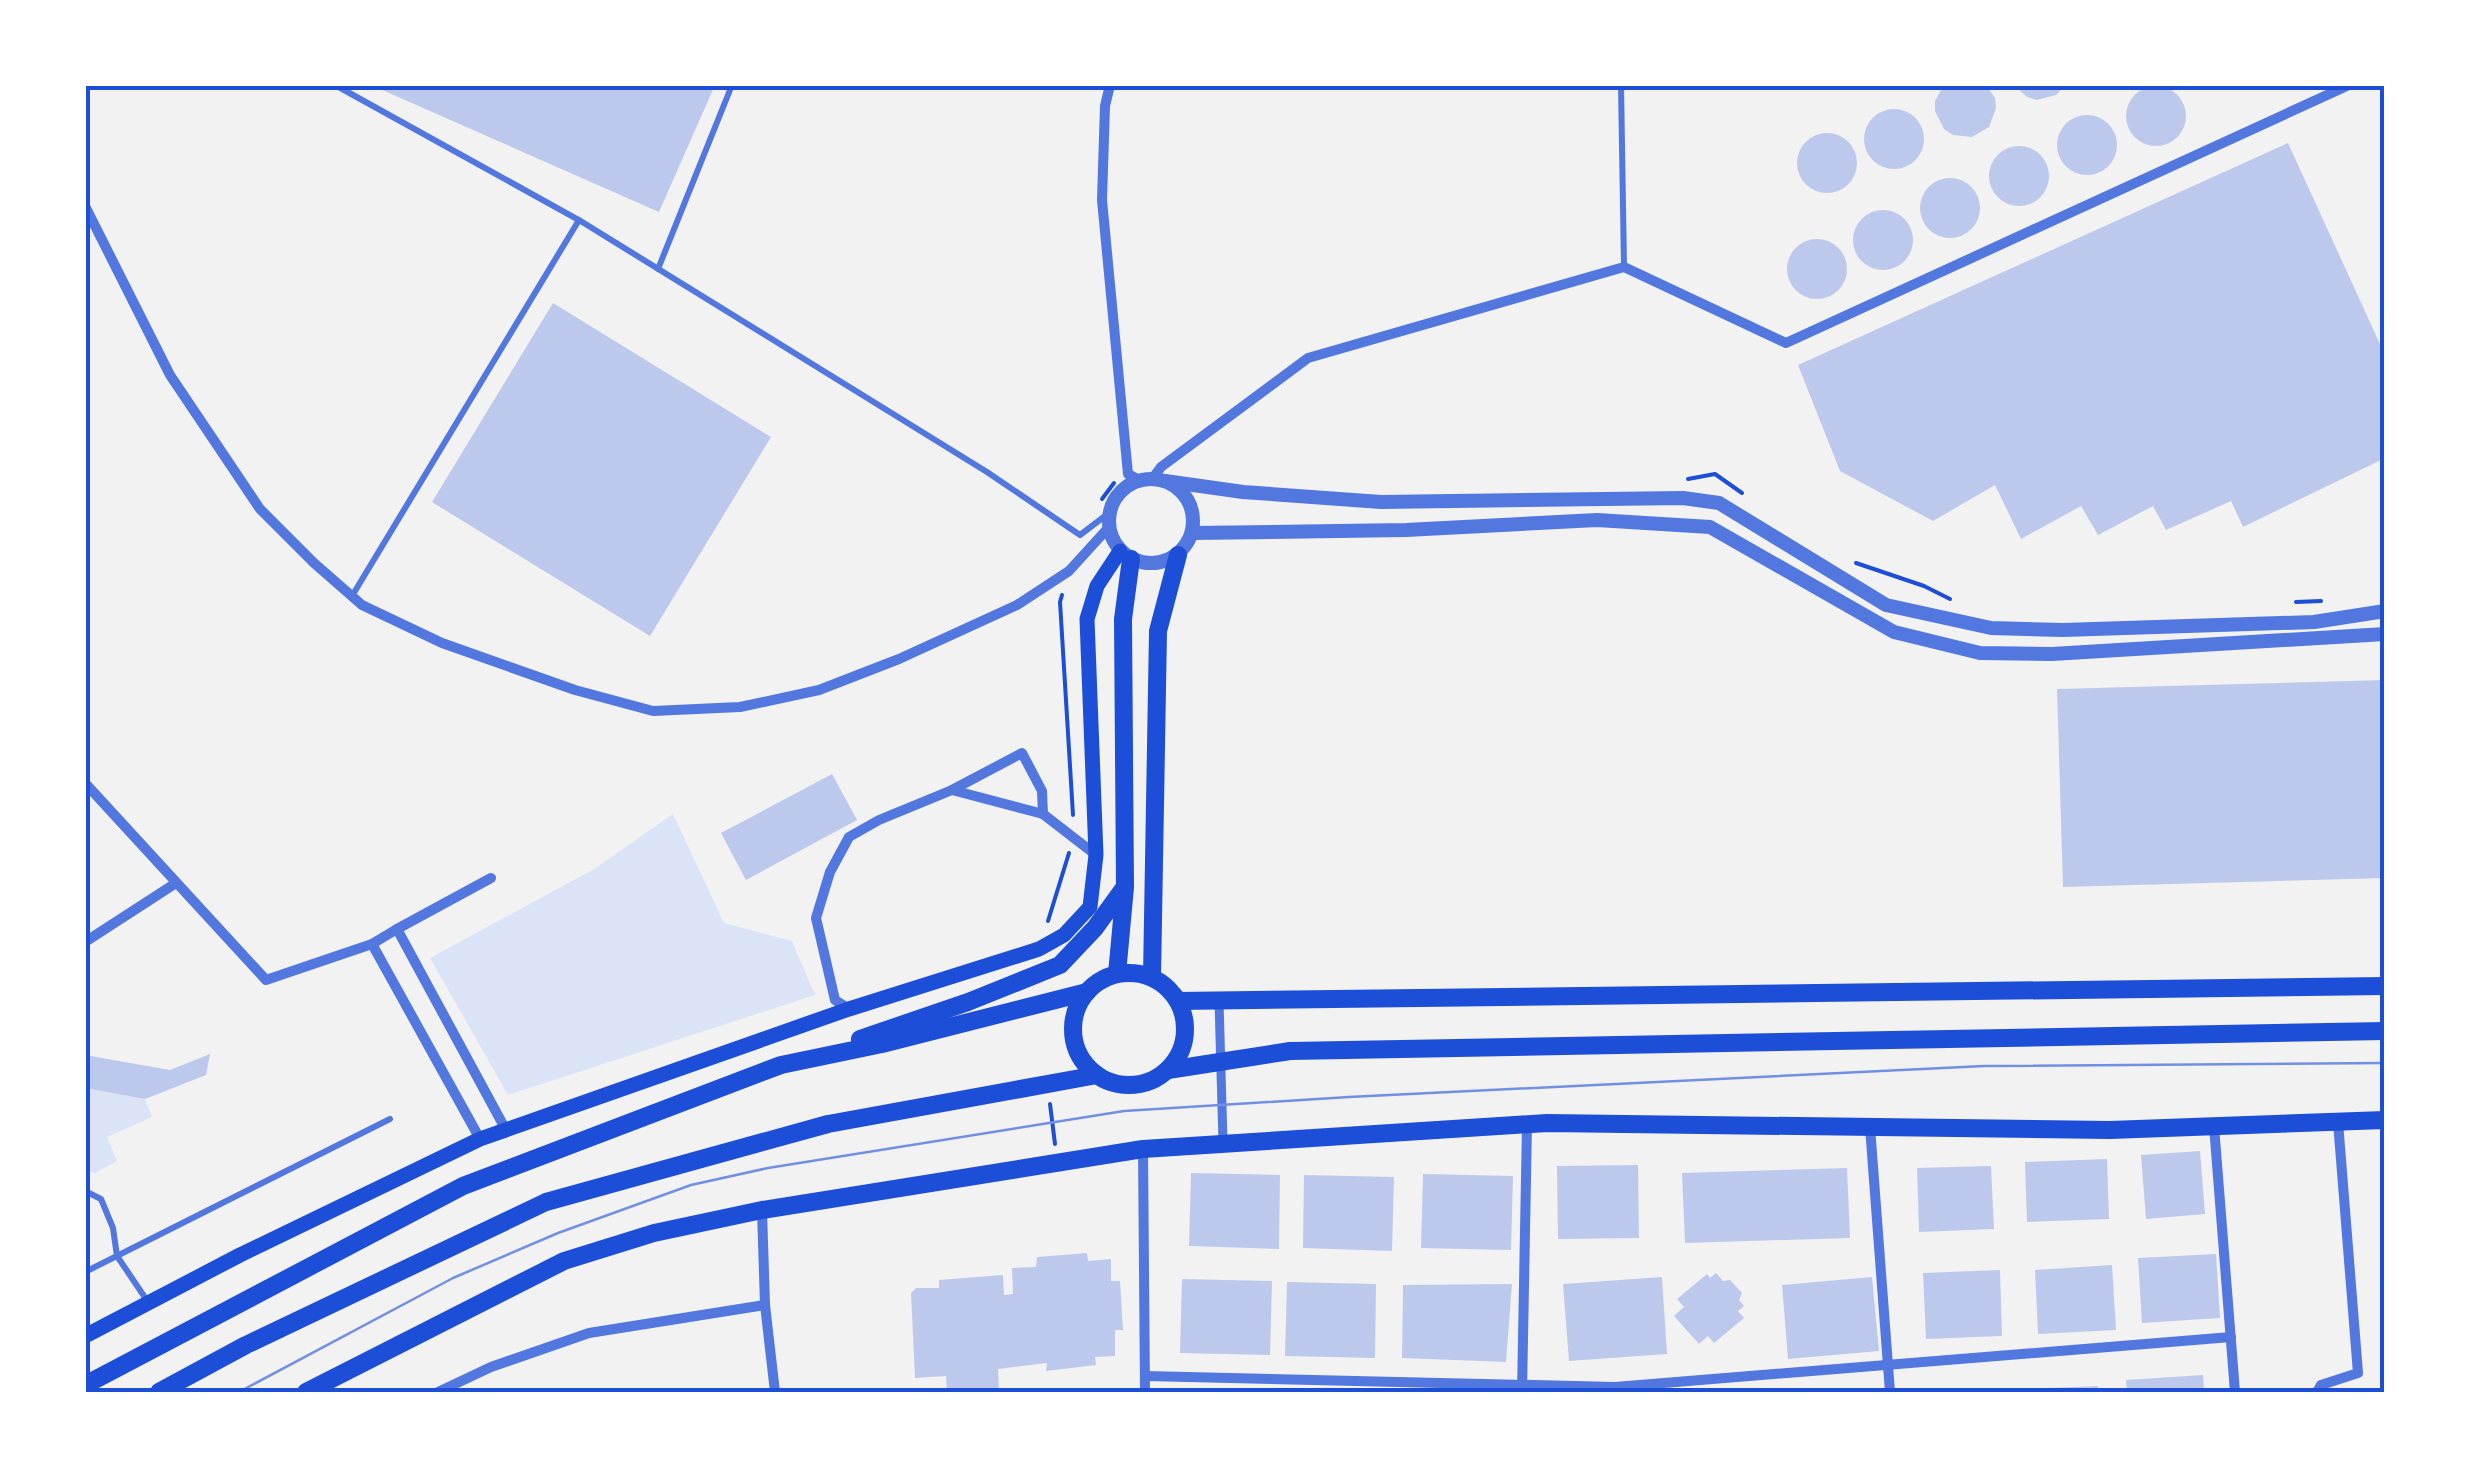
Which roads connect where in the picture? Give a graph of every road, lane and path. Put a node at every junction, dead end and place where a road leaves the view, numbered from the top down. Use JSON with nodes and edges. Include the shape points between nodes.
{"nodes":[{"id":1,"x":335,"y":85,"type":"edge"},
{"id":2,"x":732,"y":85,"type":"edge"},
{"id":3,"x":1110,"y":85,"type":"edge"},
{"id":4,"x":1621,"y":85,"type":"edge"},
{"id":5,"x":2349,"y":85,"type":"edge"},
{"id":6,"x":352,"y":89,"type":"edge"},
{"id":7,"x":85,"y":206,"type":"edge"},
{"id":8,"x":580,"y":220,"type":"junction"},
{"id":9,"x":1624,"y":267,"type":"junction"},
{"id":10,"x":658,"y":268,"type":"junction"},
{"id":11,"x":1146,"y":478,"type":"junction"},
{"id":12,"x":1106,"y":514,"type":"junction"},
{"id":13,"x":1192,"y":533,"type":"junction"},
{"id":14,"x":1126,"y":555,"type":"junction"},
{"id":15,"x":1178,"y":555,"type":"junction"},
{"id":16,"x":1074,"y":565,"type":"junction"},
{"id":17,"x":352,"y":596,"type":"junction"},
{"id":18,"x":2385,"y":611,"type":"edge"},
{"id":19,"x":2385,"y":634,"type":"edge"},
{"id":20,"x":85,"y":782,"type":"edge"},
{"id":21,"x":952,"y":790,"type":"junction"},
{"id":22,"x":1043,"y":814,"type":"junction"},
{"id":23,"x":1074,"y":839,"type":"junction"},
{"id":24,"x":1096,"y":855,"type":"junction"},
{"id":25,"x":491,"y":878,"type":"dead end"},
{"id":26,"x":176,"y":883,"type":"junction"},
{"id":27,"x":1124,"y":887,"type":"junction"},
{"id":28,"x":397,"y":929,"type":"junction"},
{"id":29,"x":1044,"y":934,"type":"dead end"},
{"id":30,"x":85,"y":942,"type":"edge"},
{"id":31,"x":372,"y":944,"type":"junction"},
{"id":32,"x":1117,"y":974,"type":"junction"},
{"id":33,"x":1152,"y":978,"type":"junction"},
{"id":34,"x":2385,"y":986,"type":"edge"},
{"id":35,"x":1087,"y":992,"type":"junction"},
{"id":36,"x":1178,"y":1001,"type":"junction"},
{"id":37,"x":1219,"y":1001,"type":"junction"},
{"id":38,"x":849,"y":1009,"type":"junction"},
{"id":39,"x":2385,"y":1032,"type":"edge"},
{"id":40,"x":1220,"y":1062,"type":"junction"},
{"id":41,"x":782,"y":1066,"type":"junction"},
{"id":42,"x":1168,"y":1070,"type":"junction"},
{"id":43,"x":1098,"y":1075,"type":"junction"},
{"id":44,"x":1047,"y":1084,"type":"junction"},
{"id":45,"x":390,"y":1118,"type":"dead end"},
{"id":46,"x":2385,"y":1120,"type":"edge"},
{"id":47,"x":2338,"y":1122,"type":"junction"},
{"id":48,"x":1526,"y":1124,"type":"junction"},
{"id":49,"x":2214,"y":1126,"type":"junction"},
{"id":50,"x":1870,"y":1127,"type":"junction"},
{"id":51,"x":506,"y":1130,"type":"junction"},
{"id":52,"x":480,"y":1139,"type":"junction"},
{"id":53,"x":1222,"y":1142,"type":"junction"},
{"id":54,"x":1144,"y":1148,"type":"junction"},
{"id":55,"x":1058,"y":1163,"type":"junction"},
{"id":56,"x":85,"y":1191,"type":"edge"},
{"id":57,"x":762,"y":1210,"type":"junction"},
{"id":58,"x":117,"y":1256,"type":"junction"},
{"id":59,"x":86,"y":1270,"type":"edge"},
{"id":60,"x":149,"y":1303,"type":"junction"},
{"id":61,"x":766,"y":1306,"type":"junction"},
{"id":62,"x":85,"y":1336,"type":"edge"},
{"id":63,"x":2230,"y":1337,"type":"junction"},
{"id":64,"x":1888,"y":1367,"type":"junction"},
{"id":65,"x":1145,"y":1376,"type":"junction"},
{"id":66,"x":85,"y":1385,"type":"edge"},
{"id":67,"x":1522,"y":1388,"type":"edge"},
{"id":68,"x":159,"y":1392,"type":"edge"},
{"id":69,"x":306,"y":1392,"type":"edge"},
{"id":70,"x":438,"y":1392,"type":"edge"},
{"id":71,"x":775,"y":1392,"type":"edge"},
{"id":72,"x":1145,"y":1392,"type":"edge"},
{"id":73,"x":1890,"y":1392,"type":"edge"},
{"id":74,"x":2235,"y":1392,"type":"edge"},
{"id":75,"x":2317,"y":1392,"type":"edge"}],
"edges":[{"from":1,"to":6,"type":"lane"},
{"from":2,"to":10,"type":"lane"},
{"from":3,"to":11,"type":"street","via":[[1102,200]]},
{"from":4,"to":9,"type":"lane"},
{"from":5,"to":9,"type":"street","via":[[1786,343]]},
{"from":6,"to":8,"type":"lane"},
{"from":7,"to":17,"type":"street","via":[[170,376],[260,509]]},
{"from":8,"to":10,"type":"lane"},
{"from":8,"to":17,"type":"lane"},
{"from":9,"to":11,"type":"street","via":[[1308,358]]},
{"from":10,"to":12,"type":"lane","via":[[1080,534]]},
{"from":11,"to":12,"type":"street","via":[[1125,487]]},
{"from":11,"to":12,"type":"path","via":[[1110,486]]},
{"from":11,"to":13,"type":"street","via":[[1185,496]]},
{"from":11,"to":18,"type":"street","via":[[1382,502],[1719,503],[1886,605],[1991,628],[2314,622]]},
{"from":12,"to":14,"type":"street"},
{"from":12,"to":16,"type":"street"},
{"from":13,"to":15,"type":"street"},
{"from":13,"to":19,"type":"street","via":[[1597,520],[1710,527],[1894,632],[1980,653]]},
{"from":14,"to":15,"type":"street","via":[[1155,564]]},
{"from":14,"to":24,"type":"main road","via":[[1097,586],[1087,619]]},
{"from":14,"to":27,"type":"main road"},
{"from":15,"to":33,"type":"main road","via":[[1158,631]]},
{"from":16,"to":17,"type":"street","via":[[1017,606],[819,690],[740,707],[654,712],[442,644]]},
{"from":16,"to":23,"type":"path","via":[[1060,602]]},
{"from":20,"to":26,"type":"street"},
{"from":21,"to":22,"type":"street"},
{"from":21,"to":22,"type":"street","via":[[1022,753],[1042,791]]},
{"from":21,"to":38,"type":"street","via":[[849,837],[830,872],[816,918],[835,1000]]},
{"from":22,"to":23,"type":"street"},
{"from":23,"to":24,"type":"street"},
{"from":23,"to":29,"type":"path"},
{"from":24,"to":38,"type":"main road","via":[[1090,907],[1064,935]]},
{"from":25,"to":28,"type":"street"},
{"from":26,"to":30,"type":"street"},
{"from":26,"to":31,"type":"street","via":[[266,980]]},
{"from":27,"to":32,"type":"main road"},
{"from":27,"to":41,"type":"main road","via":[[1060,966]]},
{"from":28,"to":31,"type":"street"},
{"from":28,"to":51,"type":"street"},
{"from":31,"to":52,"type":"street"},
{"from":32,"to":33,"type":"main road"},
{"from":32,"to":35,"type":"main road"},
{"from":33,"to":36,"type":"main road"},
{"from":34,"to":37,"type":"main road"},
{"from":35,"to":41,"type":"main road"},
{"from":35,"to":43,"type":"main road","via":[[1073,1026],[1084,1062]]},
{"from":36,"to":37,"type":"main road"},
{"from":36,"to":42,"type":"main road","via":[[1185,1038]]},
{"from":37,"to":40,"type":"street"},
{"from":38,"to":51,"type":"main road"},
{"from":39,"to":40,"type":"main road","via":[[1290,1052]]},
{"from":40,"to":42,"type":"main road"},
{"from":40,"to":53,"type":"street"},
{"from":41,"to":66,"type":"main road","via":[[463,1186]]},
{"from":42,"to":43,"type":"main road","via":[[1134,1085]]},
{"from":43,"to":44,"type":"main road"},
{"from":44,"to":55,"type":"path"},
{"from":44,"to":68,"type":"main road","via":[[828,1124],[546,1202]]},
{"from":45,"to":58,"type":"lane"},
{"from":46,"to":47,"type":"main road"},
{"from":47,"to":49,"type":"main road"},
{"from":47,"to":75,"type":"street","via":[[2358,1373]]},
{"from":48,"to":50,"type":"main road"},
{"from":48,"to":53,"type":"main road"},
{"from":48,"to":67,"type":"street"},
{"from":49,"to":50,"type":"main road"},
{"from":49,"to":63,"type":"street"},
{"from":50,"to":64,"type":"street"},
{"from":51,"to":52,"type":"main road"},
{"from":52,"to":60,"type":"main road"},
{"from":53,"to":54,"type":"main road"},
{"from":54,"to":55,"type":"main road"},
{"from":54,"to":65,"type":"street"},
{"from":55,"to":57,"type":"main road"},
{"from":56,"to":58,"type":"lane","via":[[101,1199]]},
{"from":57,"to":61,"type":"street"},
{"from":57,"to":69,"type":"main road","via":[[672,1228],[564,1261]]},
{"from":58,"to":59,"type":"lane"},
{"from":58,"to":60,"type":"lane"},
{"from":60,"to":62,"type":"main road"},
{"from":61,"to":70,"type":"street","via":[[589,1332]]},
{"from":61,"to":71,"type":"street"},
{"from":63,"to":64,"type":"street"},
{"from":63,"to":74,"type":"street"},
{"from":64,"to":67,"type":"street"},
{"from":64,"to":73,"type":"street"},
{"from":65,"to":67,"type":"street"},
{"from":65,"to":72,"type":"street"}]}
